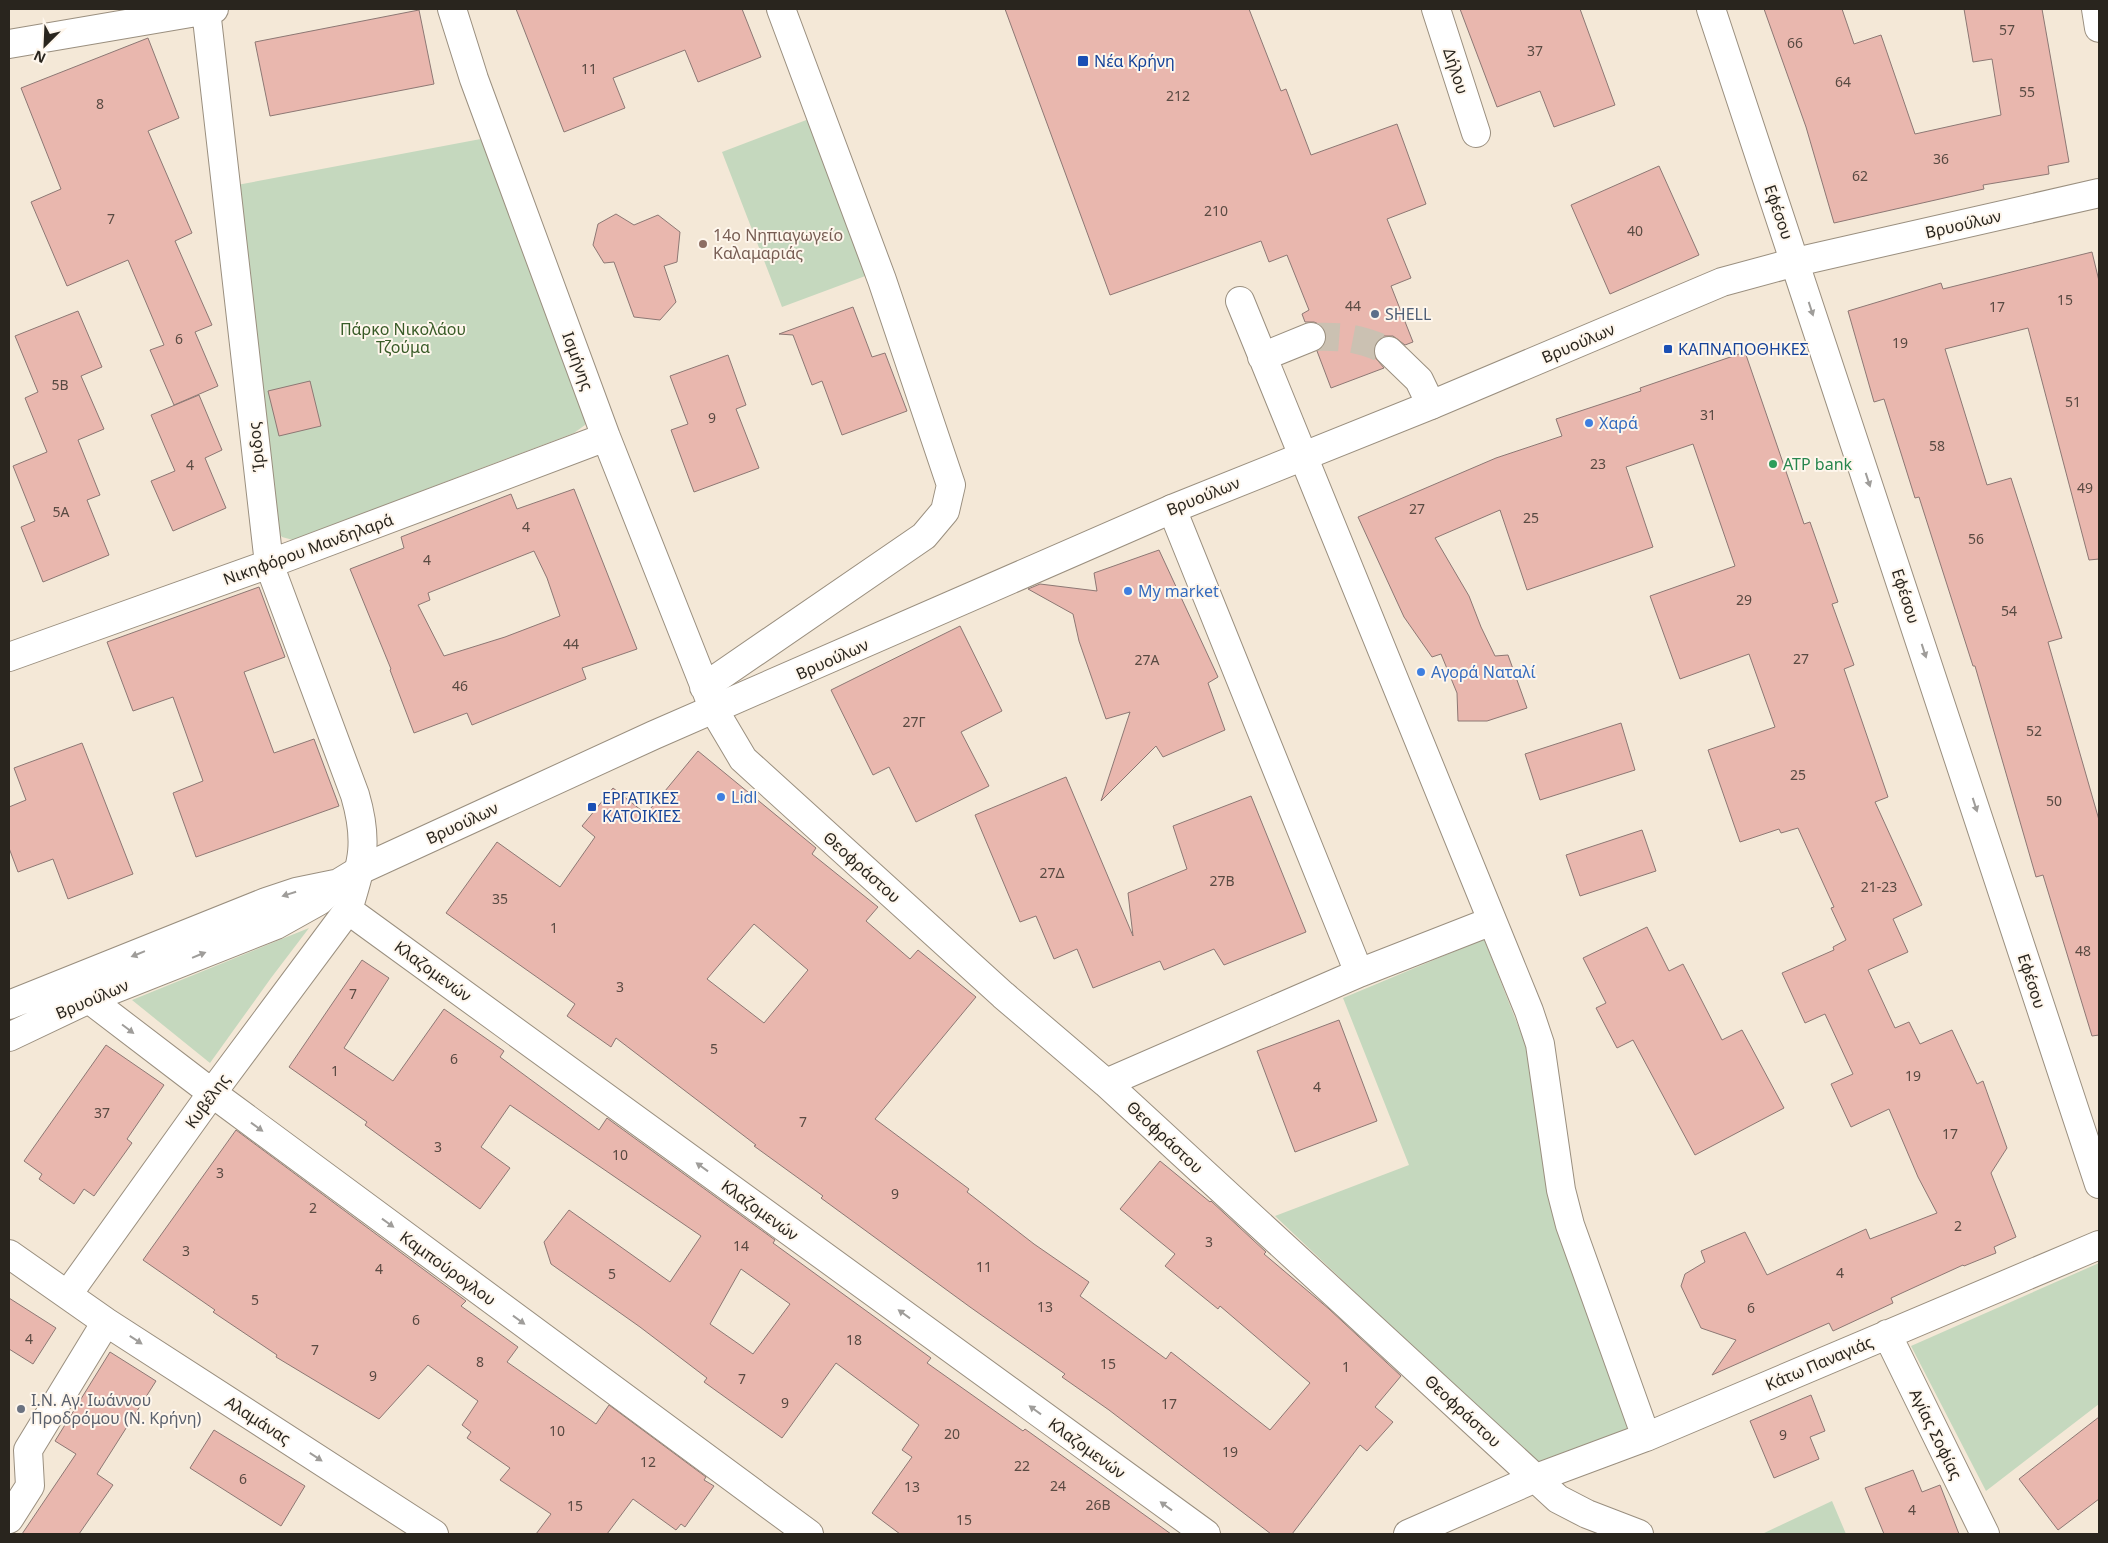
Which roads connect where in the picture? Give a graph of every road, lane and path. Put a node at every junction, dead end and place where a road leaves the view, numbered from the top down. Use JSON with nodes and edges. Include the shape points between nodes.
{"nodes":[{"id":1,"x":452,"y":9,"type":"edge"},
{"id":2,"x":781,"y":9,"type":"edge"},
{"id":3,"x":1436,"y":9,"type":"edge"},
{"id":4,"x":1711,"y":9,"type":"edge"},
{"id":5,"x":2096,"y":9,"type":"edge"},
{"id":6,"x":210,"y":10,"type":"edge"},
{"id":7,"x":2099,"y":28,"type":"edge"},
{"id":8,"x":9,"y":44,"type":"edge"},
{"id":9,"x":1476,"y":133,"type":"dead end"},
{"id":10,"x":2099,"y":193,"type":"edge"},
{"id":11,"x":1796,"y":262,"type":"junction"},
{"id":12,"x":1240,"y":301,"type":"dead end"},
{"id":13,"x":1311,"y":337,"type":"tunnel mouth"},
{"id":14,"x":1389,"y":351,"type":"tunnel mouth"},
{"id":15,"x":1262,"y":357,"type":"junction"},
{"id":16,"x":1431,"y":405,"type":"junction"},
{"id":17,"x":606,"y":438,"type":"junction"},
{"id":18,"x":1303,"y":456,"type":"junction"},
{"id":19,"x":1172,"y":508,"type":"junction"},
{"id":20,"x":269,"y":564,"type":"junction"},
{"id":21,"x":9,"y":657,"type":"edge"},
{"id":22,"x":709,"y":699,"type":"junction"},
{"id":23,"x":360,"y":870,"type":"junction"},
{"id":24,"x":337,"y":884,"type":"junction"},
{"id":25,"x":348,"y":910,"type":"junction"},
{"id":26,"x":1492,"y":921,"type":"junction"},
{"id":27,"x":1359,"y":973,"type":"junction"},
{"id":28,"x":89,"y":999,"type":"junction"},
{"id":29,"x":9,"y":1005,"type":"edge"},
{"id":30,"x":9,"y":1036,"type":"edge"},
{"id":31,"x":1106,"y":1084,"type":"junction"},
{"id":32,"x":212,"y":1093,"type":"junction"},
{"id":33,"x":2099,"y":1184,"type":"edge"},
{"id":34,"x":2099,"y":1244,"type":"edge"},
{"id":35,"x":9,"y":1254,"type":"edge"},
{"id":36,"x":68,"y":1294,"type":"junction"},
{"id":37,"x":106,"y":1322,"type":"junction"},
{"id":38,"x":1887,"y":1334,"type":"junction"},
{"id":39,"x":1646,"y":1437,"type":"junction"},
{"id":40,"x":1536,"y":1478,"type":"junction"},
{"id":41,"x":9,"y":1519,"type":"edge"},
{"id":42,"x":434,"y":1534,"type":"edge"},
{"id":43,"x":809,"y":1534,"type":"edge"},
{"id":44,"x":1206,"y":1534,"type":"edge"},
{"id":45,"x":1408,"y":1534,"type":"edge"},
{"id":46,"x":1639,"y":1534,"type":"edge"},
{"id":47,"x":1985,"y":1534,"type":"edge"}],
"edges":[{"from":1,"to":17,"type":"street","name":"Ισμήνης","via":[[474,79]]},
{"from":2,"to":22,"type":"street","via":[[882,280],[952,485],[945,511],[924,536]]},
{"from":3,"to":9,"type":"street","name":"Δήλου"},
{"from":4,"to":11,"type":"street","name":"Εφέσου"},
{"from":5,"to":7,"type":"street"},
{"from":6,"to":8,"type":"street"},
{"from":6,"to":20,"type":"street","name":"Ίριδος"},
{"from":10,"to":11,"type":"street","name":"Βρυούλων"},
{"from":11,"to":16,"type":"street","name":"Βρυούλων","via":[[1722,282]]},
{"from":11,"to":33,"type":"street","name":"Εφέσου","one_way":true},
{"from":12,"to":15,"type":"street"},
{"from":13,"to":15,"type":"street"},
{"from":14,"to":16,"type":"street","via":[[1419,380]]},
{"from":15,"to":18,"type":"street"},
{"from":16,"to":18,"type":"street","name":"Βρυούλων"},
{"from":17,"to":20,"type":"street","name":"Νικηφόρου Μανδηλαρά"},
{"from":17,"to":22,"type":"street","name":"Ισμήνης"},
{"from":18,"to":19,"type":"street","name":"Βρυούλων"},
{"from":18,"to":26,"type":"street"},
{"from":19,"to":22,"type":"street","name":"Βρυούλων"},
{"from":19,"to":27,"type":"street"},
{"from":20,"to":21,"type":"street","name":"Νικηφόρου Μανδηλαρά"},
{"from":20,"to":23,"type":"street","name":"Ίριδος","via":[[362,818]]},
{"from":22,"to":23,"type":"street","name":"Βρυούλων","via":[[654,735]]},
{"from":22,"to":31,"type":"street","name":"Θεοφράστου","via":[[743,759]]},
{"from":23,"to":24,"type":"street","name":"Βρυούλων"},
{"from":23,"to":25,"type":"street"},
{"from":28,"to":24,"type":"street","name":"Βρυούλων","one_way":true,"via":[[276,925],[319,901]]},
{"from":24,"to":29,"type":"street","name":"Βρυούλων","one_way":true,"via":[[266,902]]},
{"from":25,"to":32,"type":"street","name":"Κυβέλης"},
{"from":44,"to":25,"type":"street","name":"Κλαζομενών","one_way":true},
{"from":26,"to":27,"type":"street"},
{"from":26,"to":39,"type":"street","via":[[1540,1044],[1561,1190],[1570,1226]]},
{"from":27,"to":31,"type":"street"},
{"from":28,"to":30,"type":"street","name":"Βρυούλων"},
{"from":28,"to":32,"type":"street","name":"Καμπούρογλου","one_way":true},
{"from":31,"to":40,"type":"street","name":"Θεοφράστου"},
{"from":32,"to":36,"type":"street","name":"Κυβέλης"},
{"from":32,"to":43,"type":"street","name":"Καμπούρογλου","one_way":true},
{"from":34,"to":38,"type":"street","name":"Κάτω Παναγιάς"},
{"from":35,"to":36,"type":"street","name":"Αλαμάνας"},
{"from":36,"to":37,"type":"street","name":"Αλαμάνας"},
{"from":37,"to":41,"type":"street","via":[[28,1450],[30,1486]]},
{"from":37,"to":42,"type":"street","name":"Αλαμάνας","one_way":true},
{"from":38,"to":39,"type":"street","name":"Κάτω Παναγιάς"},
{"from":38,"to":47,"type":"street","name":"Αγίας Σοφίας"},
{"from":39,"to":40,"type":"street","name":"Κάτω Παναγιάς"},
{"from":40,"to":45,"type":"street","name":"Κάτω Παναγιάς"},
{"from":40,"to":46,"type":"street","name":"Θεοφράστου","via":[[1558,1499]]}]}
